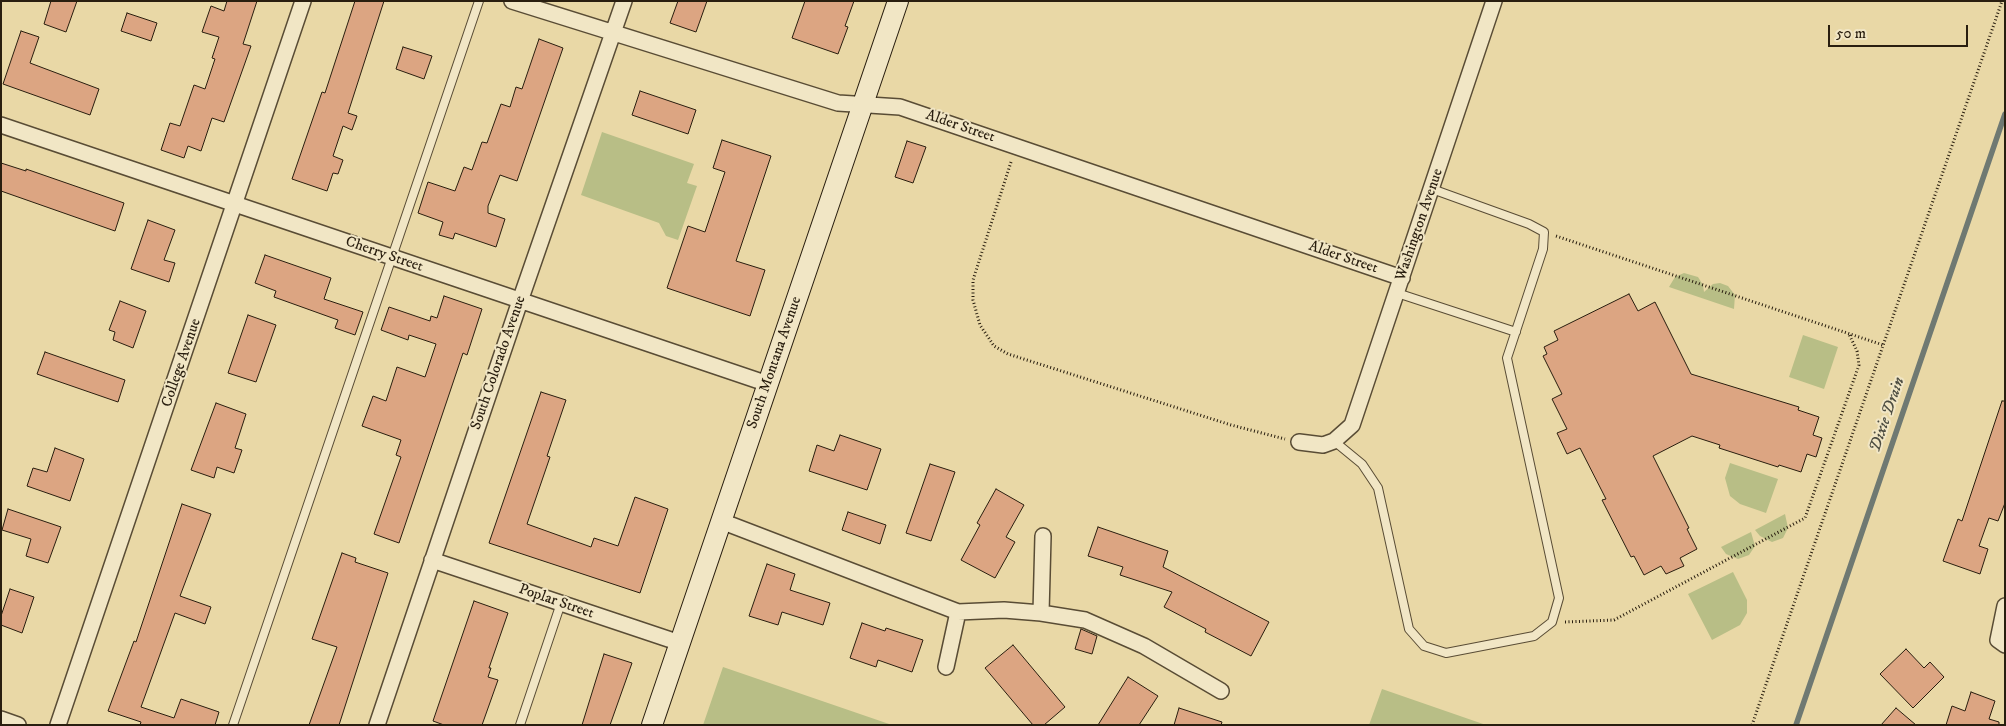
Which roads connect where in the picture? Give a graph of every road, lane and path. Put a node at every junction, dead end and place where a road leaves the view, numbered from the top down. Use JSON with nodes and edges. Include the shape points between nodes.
{"nodes":[{"id":1,"x":303,"y":1,"type":"edge"},
{"id":2,"x":478,"y":1,"type":"edge"},
{"id":3,"x":512,"y":1,"type":"edge"},
{"id":4,"x":624,"y":1,"type":"edge"},
{"id":5,"x":898,"y":1,"type":"edge"},
{"id":6,"x":1494,"y":1,"type":"edge"},
{"id":7,"x":2002,"y":1,"type":"edge"},
{"id":8,"x":613,"y":32,"type":"junction"},
{"id":9,"x":862,"y":105,"type":"junction"},
{"id":10,"x":1,"y":125,"type":"edge"},
{"id":11,"x":1016,"y":147,"type":"junction"},
{"id":12,"x":1432,"y":189,"type":"junction"},
{"id":13,"x":236,"y":205,"type":"junction"},
{"id":14,"x":1544,"y":232,"type":"junction"},
{"id":15,"x":391,"y":258,"type":"junction"},
{"id":16,"x":1402,"y":278,"type":"junction"},
{"id":17,"x":1396,"y":293,"type":"junction"},
{"id":18,"x":520,"y":301,"type":"junction"},
{"id":19,"x":1516,"y":332,"type":"junction"},
{"id":20,"x":1849,"y":334,"type":"junction"},
{"id":21,"x":1883,"y":346,"type":"junction"},
{"id":22,"x":768,"y":384,"type":"junction"},
{"id":23,"x":1334,"y":441,"type":"junction"},
{"id":24,"x":1299,"y":442,"type":"joint"},
{"id":25,"x":721,"y":522,"type":"junction"},
{"id":26,"x":1044,"y":536,"type":"dead end"},
{"id":27,"x":432,"y":560,"type":"junction"},
{"id":28,"x":561,"y":603,"type":"junction"},
{"id":29,"x":2005,"y":606,"type":"edge"},
{"id":30,"x":958,"y":612,"type":"junction"},
{"id":31,"x":1041,"y":613,"type":"junction"},
{"id":32,"x":1552,"y":622,"type":"junction"},
{"id":33,"x":680,"y":643,"type":"junction"},
{"id":34,"x":2005,"y":645,"type":"edge"},
{"id":35,"x":946,"y":667,"type":"dead end"},
{"id":36,"x":1221,"y":691,"type":"dead end"},
{"id":37,"x":1,"y":719,"type":"edge"},
{"id":38,"x":18,"y":725,"type":"edge"},
{"id":39,"x":58,"y":725,"type":"edge"},
{"id":40,"x":233,"y":725,"type":"edge"},
{"id":41,"x":377,"y":725,"type":"edge"},
{"id":42,"x":520,"y":725,"type":"edge"},
{"id":43,"x":652,"y":725,"type":"edge"},
{"id":44,"x":1752,"y":725,"type":"edge"}],
"edges":[{"from":1,"to":13,"type":"street","name":"College Avenue"},
{"from":2,"to":15,"type":"lane"},
{"from":3,"to":8,"type":"street","name":"Alder Street"},
{"from":4,"to":8,"type":"street","name":"South Colorado Avenue"},
{"from":5,"to":9,"type":"street","name":"South Montana Avenue"},
{"from":6,"to":12,"type":"street","name":"Washington Avenue"},
{"from":7,"to":21,"type":"path"},
{"from":8,"to":9,"type":"street","name":"Alder Street","via":[[838,103]]},
{"from":8,"to":18,"type":"street","name":"South Colorado Avenue"},
{"from":9,"to":11,"type":"street","name":"Alder Street","via":[[900,107]]},
{"from":9,"to":22,"type":"street","name":"South Montana Avenue"},
{"from":10,"to":13,"type":"street","name":"Cherry Street"},
{"from":11,"to":16,"type":"street","name":"Alder Street"},
{"from":11,"to":24,"type":"path","via":[[973,280],[980,324],[994,346],[1008,354],[1231,425]]},
{"from":12,"to":14,"type":"lane"},
{"from":12,"to":16,"type":"street","name":"Washington Avenue"},
{"from":13,"to":15,"type":"street","name":"Cherry Street"},
{"from":13,"to":39,"type":"street","name":"College Avenue"},
{"from":14,"to":19,"type":"lane","via":[[1543,249]]},
{"from":14,"to":20,"type":"path"},
{"from":15,"to":18,"type":"street","name":"Cherry Street"},
{"from":15,"to":40,"type":"lane"},
{"from":16,"to":17,"type":"street","name":"Washington Avenue"},
{"from":17,"to":19,"type":"lane"},
{"from":17,"to":23,"type":"street","name":"Washington Avenue","via":[[1352,425]]},
{"from":18,"to":22,"type":"street","name":"Cherry Street"},
{"from":18,"to":27,"type":"street","name":"South Colorado Avenue"},
{"from":19,"to":32,"type":"lane","via":[[1507,358],[1559,598]]},
{"from":20,"to":21,"type":"path"},
{"from":20,"to":32,"type":"path","via":[[1859,365],[1805,518],[1614,620]]},
{"from":21,"to":44,"type":"path"},
{"from":22,"to":25,"type":"street","name":"South Montana Avenue"},
{"from":23,"to":24,"type":"street","via":[[1322,445]]},
{"from":23,"to":32,"type":"lane","via":[[1362,464],[1378,488],[1409,629],[1424,646],[1446,653],[1534,636]]},
{"from":25,"to":30,"type":"street"},
{"from":25,"to":33,"type":"street","name":"South Montana Avenue"},
{"from":26,"to":31,"type":"street"},
{"from":27,"to":28,"type":"street","name":"Poplar Street"},
{"from":27,"to":41,"type":"street","name":"South Colorado Avenue"},
{"from":28,"to":33,"type":"street","name":"Poplar Street"},
{"from":28,"to":42,"type":"lane"},
{"from":29,"to":34,"type":"street","via":[[1998,640]]},
{"from":30,"to":31,"type":"street","via":[[1004,610]]},
{"from":30,"to":35,"type":"street"},
{"from":31,"to":36,"type":"street","via":[[1085,620],[1144,646]]},
{"from":33,"to":43,"type":"street","name":"South Montana Avenue"},
{"from":37,"to":38,"type":"street"}]}
